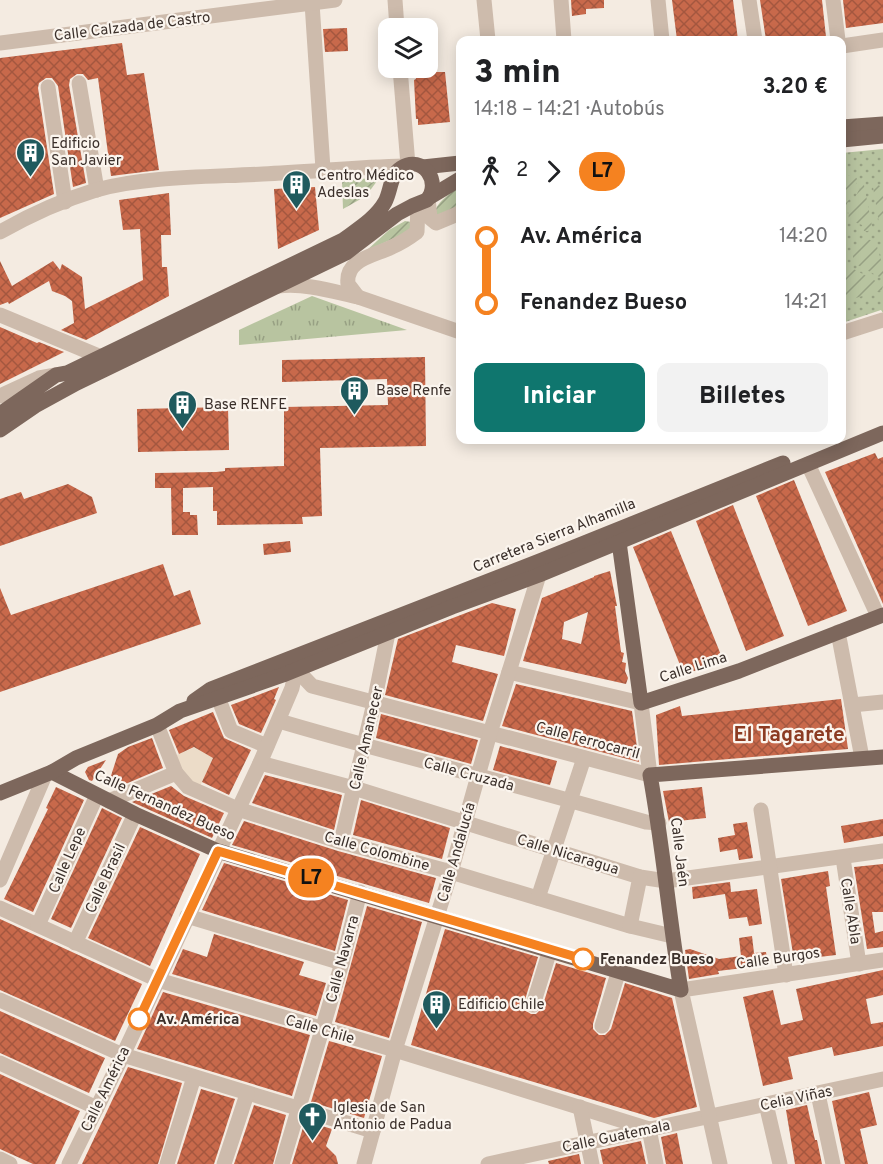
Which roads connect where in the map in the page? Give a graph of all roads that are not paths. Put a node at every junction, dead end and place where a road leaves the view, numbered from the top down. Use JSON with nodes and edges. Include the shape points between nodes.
{"nodes":[{"id":1,"x":335,"y":0,"type":"edge"},
{"id":2,"x":395,"y":0,"type":"edge"},
{"id":3,"x":484,"y":0,"type":"edge"},
{"id":4,"x":561,"y":0,"type":"edge"},
{"id":5,"x":658,"y":0,"type":"edge"},
{"id":6,"x":749,"y":0,"type":"edge"},
{"id":7,"x":833,"y":0,"type":"edge"},
{"id":8,"x":314,"y":2,"type":"edge"},
{"id":9,"x":396,"y":18,"type":"edge"},
{"id":10,"x":488,"y":36,"type":"edge"},
{"id":11,"x":564,"y":36,"type":"edge"},
{"id":12,"x":662,"y":36,"type":"edge"},
{"id":13,"x":754,"y":36,"type":"edge"},
{"id":14,"x":838,"y":36,"type":"edge"},
{"id":15,"x":883,"y":40,"type":"edge"},
{"id":16,"x":0,"y":43,"type":"edge"},
{"id":17,"x":846,"y":45,"type":"edge"},
{"id":18,"x":401,"y":78,"type":"edge"},
{"id":19,"x":79,"y":83,"type":"dead end"},
{"id":20,"x":48,"y":87,"type":"dead end"},
{"id":21,"x":883,"y":124,"type":"edge"},
{"id":22,"x":846,"y":126,"type":"edge"},
{"id":23,"x":883,"y":136,"type":"edge"},
{"id":24,"x":846,"y":140,"type":"edge"},
{"id":25,"x":456,"y":163,"type":"edge"},
{"id":26,"x":411,"y":166,"type":"junction"},
{"id":27,"x":366,"y":167,"type":"junction"},
{"id":28,"x":323,"y":169,"type":"junction"},
{"id":29,"x":456,"y":181,"type":"edge"},
{"id":30,"x":392,"y":184,"type":"junction"},
{"id":31,"x":97,"y":190,"type":"junction"},
{"id":32,"x":422,"y":201,"type":"junction"},
{"id":33,"x":65,"y":202,"type":"junction"},
{"id":34,"x":456,"y":215,"type":"edge"},
{"id":35,"x":0,"y":232,"type":"edge"},
{"id":36,"x":346,"y":254,"type":"junction"},
{"id":37,"x":361,"y":260,"type":"junction"},
{"id":38,"x":278,"y":286,"type":"junction"},
{"id":39,"x":358,"y":297,"type":"junction"},
{"id":40,"x":0,"y":315,"type":"edge"},
{"id":41,"x":883,"y":320,"type":"edge"},
{"id":42,"x":456,"y":331,"type":"edge"},
{"id":43,"x":846,"y":332,"type":"edge"},
{"id":44,"x":101,"y":357,"type":"junction"},
{"id":45,"x":56,"y":375,"type":"junction"},
{"id":46,"x":0,"y":396,"type":"edge"},
{"id":47,"x":0,"y":414,"type":"edge"},
{"id":48,"x":883,"y":423,"type":"edge"},
{"id":49,"x":0,"y":430,"type":"edge"},
{"id":50,"x":883,"y":434,"type":"edge"},
{"id":51,"x":846,"y":438,"type":"edge"},
{"id":52,"x":831,"y":444,"type":"edge"},
{"id":53,"x":808,"y":464,"type":"junction"},
{"id":54,"x":681,"y":504,"type":"junction"},
{"id":55,"x":619,"y":542,"type":"junction"},
{"id":56,"x":539,"y":575,"type":"junction"},
{"id":57,"x":523,"y":581,"type":"junction"},
{"id":58,"x":441,"y":600,"type":"junction"},
{"id":59,"x":881,"y":616,"type":"edge"},
{"id":60,"x":362,"y":630,"type":"junction"},
{"id":61,"x":838,"y":632,"type":"junction"},
{"id":62,"x":388,"y":633,"type":"junction"},
{"id":63,"x":296,"y":669,"type":"junction"},
{"id":64,"x":509,"y":672,"type":"junction"},
{"id":65,"x":883,"y":702,"type":"edge"},
{"id":66,"x":374,"y":703,"type":"junction"},
{"id":67,"x":641,"y":704,"type":"junction"},
{"id":68,"x":221,"y":705,"type":"dead end"},
{"id":69,"x":852,"y":705,"type":"junction"},
{"id":70,"x":180,"y":711,"type":"junction"},
{"id":71,"x":279,"y":721,"type":"junction"},
{"id":72,"x":156,"y":724,"type":"junction"},
{"id":73,"x":490,"y":733,"type":"junction"},
{"id":74,"x":267,"y":746,"type":"junction"},
{"id":75,"x":364,"y":746,"type":"junction"},
{"id":76,"x":883,"y":757,"type":"edge"},
{"id":77,"x":861,"y":758,"type":"junction"},
{"id":78,"x":584,"y":759,"type":"junction"},
{"id":79,"x":260,"y":763,"type":"junction"},
{"id":80,"x":48,"y":773,"type":"junction"},
{"id":81,"x":176,"y":773,"type":"junction"},
{"id":82,"x":650,"y":775,"type":"junction"},
{"id":83,"x":478,"y":776,"type":"junction"},
{"id":84,"x":354,"y":788,"type":"junction"},
{"id":85,"x":0,"y":793,"type":"edge"},
{"id":86,"x":103,"y":798,"type":"junction"},
{"id":87,"x":570,"y":800,"type":"junction"},
{"id":88,"x":238,"y":809,"type":"junction"},
{"id":89,"x":761,"y":810,"type":"dead end"},
{"id":90,"x":135,"y":814,"type":"junction"},
{"id":91,"x":466,"y":822,"type":"junction"},
{"id":92,"x":659,"y":823,"type":"junction"},
{"id":93,"x":341,"y":842,"type":"junction"},
{"id":94,"x":218,"y":851,"type":"junction"},
{"id":95,"x":554,"y":851,"type":"junction"},
{"id":96,"x":883,"y":851,"type":"edge"},
{"id":97,"x":843,"y":858,"type":"junction"},
{"id":98,"x":770,"y":866,"type":"junction"},
{"id":99,"x":452,"y":872,"type":"junction"},
{"id":100,"x":640,"y":876,"type":"junction"},
{"id":101,"x":0,"y":880,"type":"edge"},
{"id":102,"x":666,"y":880,"type":"junction"},
{"id":103,"x":360,"y":892,"type":"junction"},
{"id":104,"x":538,"y":898,"type":"junction"},
{"id":105,"x":0,"y":908,"type":"edge"},
{"id":106,"x":187,"y":916,"type":"junction"},
{"id":107,"x":437,"y":916,"type":"junction"},
{"id":108,"x":38,"y":925,"type":"junction"},
{"id":109,"x":630,"y":926,"type":"junction"},
{"id":110,"x":672,"y":936,"type":"junction"},
{"id":111,"x":75,"y":943,"type":"junction"},
{"id":112,"x":550,"y":950,"type":"junction"},
{"id":113,"x":883,"y":960,"type":"edge"},
{"id":114,"x":342,"y":963,"type":"junction"},
{"id":115,"x":859,"y":964,"type":"junction"},
{"id":116,"x":619,"y":970,"type":"junction"},
{"id":117,"x":786,"y":975,"type":"junction"},
{"id":118,"x":158,"y":980,"type":"junction"},
{"id":119,"x":681,"y":990,"type":"junction"},
{"id":120,"x":0,"y":1000,"type":"edge"},
{"id":121,"x":533,"y":1005,"type":"dead end"},
{"id":122,"x":602,"y":1026,"type":"dead end"},
{"id":123,"x":322,"y":1029,"type":"junction"},
{"id":124,"x":395,"y":1050,"type":"junction"},
{"id":125,"x":123,"y":1055,"type":"junction"},
{"id":126,"x":0,"y":1063,"type":"edge"},
{"id":127,"x":194,"y":1077,"type":"junction"},
{"id":128,"x":883,"y":1080,"type":"edge"},
{"id":129,"x":247,"y":1094,"type":"junction"},
{"id":130,"x":818,"y":1094,"type":"junction"},
{"id":131,"x":766,"y":1104,"type":"junction"},
{"id":132,"x":580,"y":1107,"type":"junction"},
{"id":133,"x":97,"y":1108,"type":"junction"},
{"id":134,"x":298,"y":1109,"type":"junction"},
{"id":135,"x":709,"y":1116,"type":"junction"},
{"id":136,"x":649,"y":1130,"type":"junction"},
{"id":137,"x":373,"y":1131,"type":"junction"},
{"id":138,"x":588,"y":1143,"type":"junction"},
{"id":139,"x":69,"y":1164,"type":"edge"},
{"id":140,"x":167,"y":1164,"type":"edge"},
{"id":141,"x":224,"y":1164,"type":"edge"},
{"id":142,"x":282,"y":1164,"type":"edge"},
{"id":143,"x":363,"y":1164,"type":"edge"},
{"id":144,"x":488,"y":1164,"type":"edge"},
{"id":145,"x":592,"y":1164,"type":"edge"},
{"id":146,"x":656,"y":1164,"type":"edge"},
{"id":147,"x":720,"y":1164,"type":"edge"},
{"id":148,"x":780,"y":1164,"type":"edge"},
{"id":149,"x":833,"y":1164,"type":"edge"}],
"edges":[{"from":1,"to":8,"type":"street","name":"Calle Calzada de Castro"},
{"from":2,"to":9,"type":"street"},
{"from":3,"to":10,"type":"street"},
{"from":4,"to":11,"type":"street"},
{"from":5,"to":12,"type":"street"},
{"from":6,"to":13,"type":"street"},
{"from":7,"to":14,"type":"street"},
{"from":8,"to":16,"type":"street","name":"Calle Calzada de Castro"},
{"from":8,"to":28,"type":"street"},
{"from":15,"to":17,"type":"street"},
{"from":18,"to":26,"type":"street"},
{"from":19,"to":31,"type":"street"},
{"from":20,"to":33,"type":"street"},
{"from":21,"to":22,"type":"main road"},
{"from":23,"to":24,"type":"main road"},
{"from":25,"to":26,"type":"main road"},
{"from":26,"to":27,"type":"street"},
{"from":26,"to":30,"type":"main road","via":[[397,171]]},
{"from":26,"to":32,"type":"main road","via":[[429,172],[433,180],[433,189]]},
{"from":27,"to":28,"type":"street"},
{"from":27,"to":30,"type":"street"},
{"from":28,"to":31,"type":"street","via":[[147,182]]},
{"from":29,"to":32,"type":"main road"},
{"from":30,"to":32,"type":"main road","via":[[400,201]]},
{"from":30,"to":44,"type":"main road","via":[[385,202],[371,219],[343,240]]},
{"from":31,"to":33,"type":"street"},
{"from":32,"to":34,"type":"street","via":[[436,223]]},
{"from":32,"to":36,"type":"main road","via":[[398,214]]},
{"from":32,"to":37,"type":"street","via":[[417,232]]},
{"from":33,"to":35,"type":"street"},
{"from":36,"to":37,"type":"street","via":[[357,254]]},
{"from":36,"to":38,"type":"main road"},
{"from":37,"to":39,"type":"street","via":[[347,277]]},
{"from":38,"to":39,"type":"street","via":[[315,286]]},
{"from":38,"to":49,"type":"main road","via":[[76,383]]},
{"from":39,"to":42,"type":"street"},
{"from":40,"to":44,"type":"street"},
{"from":41,"to":43,"type":"street"},
{"from":44,"to":45,"type":"main road"},
{"from":45,"to":46,"type":"street","via":[[39,378]]},
{"from":45,"to":47,"type":"main road"},
{"from":48,"to":51,"type":"main road","name":"Carretera Sierra Alhamilla"},
{"from":50,"to":53,"type":"main road","name":"Carretera Sierra Alhamilla"},
{"from":52,"to":54,"type":"main road","name":"Carretera Sierra Alhamilla"},
{"from":53,"to":55,"type":"main road","name":"Carretera Sierra Alhamilla"},
{"from":53,"to":59,"type":"street"},
{"from":54,"to":55,"type":"main road","name":"Carretera Sierra Alhamilla","via":[[669,515],[624,534]]},
{"from":54,"to":58,"type":"main road","name":"Carretera Sierra Alhamilla"},
{"from":55,"to":56,"type":"main road","name":"Carretera Sierra Alhamilla"},
{"from":55,"to":67,"type":"main road","name":"Calle Jaén"},
{"from":56,"to":57,"type":"main road","name":"Carretera Sierra Alhamilla"},
{"from":56,"to":64,"type":"street","name":"Calle Andalucía"},
{"from":57,"to":58,"type":"main road","name":"Carretera Sierra Alhamilla","via":[[499,583]]},
{"from":57,"to":62,"type":"main road","name":"Carretera Sierra Alhamilla"},
{"from":58,"to":60,"type":"main road","name":"Carretera Sierra Alhamilla"},
{"from":59,"to":61,"type":"main road","name":"Calle Lima"},
{"from":60,"to":63,"type":"main road","name":"Carretera Sierra Alhamilla"},
{"from":60,"to":70,"type":"main road","name":"Carretera Sierra Alhamilla","via":[[211,689]]},
{"from":61,"to":67,"type":"main road","name":"Calle Lima"},
{"from":61,"to":69,"type":"street"},
{"from":62,"to":63,"type":"main road","name":"Carretera Sierra Alhamilla"},
{"from":62,"to":66,"type":"street","name":"Calle Amanecer"},
{"from":63,"to":66,"type":"street","name":"Calle Ferrocarril","via":[[312,686]]},
{"from":63,"to":70,"type":"main road","name":"Carretera Sierra Alhamilla"},
{"from":63,"to":71,"type":"street","name":"Calle América"},
{"from":64,"to":67,"type":"street"},
{"from":64,"to":73,"type":"street","name":"Calle Andalucía"},
{"from":65,"to":69,"type":"street"},
{"from":66,"to":73,"type":"street","name":"Calle Ferrocarril"},
{"from":66,"to":75,"type":"street","name":"Calle Amanecer"},
{"from":67,"to":82,"type":"street","name":"Calle Jaén"},
{"from":68,"to":74,"type":"street","via":[[231,732]]},
{"from":69,"to":77,"type":"street"},
{"from":70,"to":72,"type":"main road","name":"Carretera Sierra Alhamilla"},
{"from":71,"to":74,"type":"street","name":"Calle América"},
{"from":71,"to":75,"type":"street","name":"Calle Cruzada"},
{"from":72,"to":80,"type":"main road","name":"Carretera Sierra Alhamilla"},
{"from":72,"to":81,"type":"street","name":"Calle Colombine"},
{"from":73,"to":78,"type":"street","name":"Calle Ferrocarril"},
{"from":73,"to":83,"type":"street","name":"Calle Andalucía"},
{"from":74,"to":79,"type":"street","name":"Calle América"},
{"from":75,"to":83,"type":"street","name":"Calle Cruzada"},
{"from":75,"to":84,"type":"street","name":"Calle Amanecer"},
{"from":76,"to":77,"type":"main road","name":"Calle Ferrocarril"},
{"from":77,"to":82,"type":"main road","name":"Calle Ferrocarril"},
{"from":78,"to":82,"type":"street","name":"Calle Ferrocarril"},
{"from":78,"to":87,"type":"street"},
{"from":79,"to":84,"type":"street","name":"Calle Nicaragua"},
{"from":79,"to":88,"type":"street","name":"Calle América"},
{"from":80,"to":85,"type":"main road","name":"Carretera Sierra Alhamilla"},
{"from":80,"to":86,"type":"main road","name":"Calle Fernandez Bueso"},
{"from":80,"to":101,"type":"street"},
{"from":81,"to":86,"type":"street"},
{"from":81,"to":88,"type":"street","name":"Calle Colombine","via":[[188,787]]},
{"from":82,"to":92,"type":"main road","name":"Calle Jaén"},
{"from":83,"to":87,"type":"street","name":"Calle Cruzada"},
{"from":83,"to":91,"type":"street","name":"Calle Andalucía"},
{"from":84,"to":91,"type":"street","name":"Calle Nicaragua"},
{"from":84,"to":93,"type":"street","name":"Calle Amanecer"},
{"from":86,"to":90,"type":"main road","name":"Calle Fernandez Bueso"},
{"from":86,"to":108,"type":"street","name":"Calle Lepe"},
{"from":87,"to":92,"type":"street","name":"Calle Cruzada"},
{"from":87,"to":95,"type":"street"},
{"from":88,"to":93,"type":"street","name":"Calle Colombine"},
{"from":88,"to":94,"type":"street","name":"Calle América"},
{"from":89,"to":98,"type":"street"},
{"from":90,"to":94,"type":"main road","name":"Calle Fernandez Bueso"},
{"from":90,"to":111,"type":"street","name":"Calle Brasil"},
{"from":91,"to":95,"type":"street","name":"Calle Nicaragua"},
{"from":91,"to":99,"type":"street","name":"Calle Andalucía"},
{"from":92,"to":102,"type":"main road","name":"Calle Jaén"},
{"from":93,"to":99,"type":"street","name":"Calle Colombine"},
{"from":94,"to":103,"type":"main road","name":"Calle Fernandez Bueso"},
{"from":94,"to":106,"type":"street","name":"Calle América"},
{"from":95,"to":100,"type":"street","name":"Calle Nicaragua"},
{"from":95,"to":104,"type":"street"},
{"from":96,"to":97,"type":"street","name":"Calle Nicaragua"},
{"from":97,"to":98,"type":"street","name":"Calle Nicaragua"},
{"from":97,"to":115,"type":"street","name":"Calle Abla"},
{"from":98,"to":102,"type":"street","name":"Calle Nicaragua"},
{"from":98,"to":117,"type":"street"},
{"from":99,"to":104,"type":"street","name":"Calle Colombine"},
{"from":99,"to":107,"type":"street","name":"Calle Andalucía"},
{"from":100,"to":102,"type":"street","name":"Calle Nicaragua"},
{"from":100,"to":109,"type":"street"},
{"from":102,"to":110,"type":"main road","name":"Calle Jaén"},
{"from":103,"to":107,"type":"main road","name":"Calle Fernandez Bueso"},
{"from":103,"to":114,"type":"street","name":"Calle Navarra"},
{"from":104,"to":109,"type":"street","name":"Calle Colombine"},
{"from":105,"to":108,"type":"street","name":"Calle Chile"},
{"from":106,"to":114,"type":"street"},
{"from":106,"to":118,"type":"street","name":"Calle América"},
{"from":107,"to":112,"type":"main road","name":"Calle Burgos"},
{"from":107,"to":124,"type":"street","name":"Calle Andalucía"},
{"from":108,"to":111,"type":"street","name":"Calle Chile"},
{"from":109,"to":110,"type":"street","name":"Calle Colombine"},
{"from":110,"to":119,"type":"main road","name":"Calle Jaén"},
{"from":111,"to":118,"type":"street","name":"Calle Chile"},
{"from":112,"to":116,"type":"main road","name":"Calle Burgos"},
{"from":112,"to":121,"type":"street"},
{"from":113,"to":115,"type":"street","name":"Calle Burgos"},
{"from":114,"to":123,"type":"street","name":"Calle Navarra"},
{"from":115,"to":117,"type":"street","name":"Calle Burgos"},
{"from":116,"to":119,"type":"main road","name":"Calle Burgos"},
{"from":116,"to":122,"type":"street"},
{"from":117,"to":119,"type":"street","name":"Calle Burgos"},
{"from":118,"to":123,"type":"street","name":"Calle Chile"},
{"from":118,"to":125,"type":"street","name":"Calle América"},
{"from":119,"to":135,"type":"street","name":"Calle Jaén"},
{"from":120,"to":125,"type":"street"},
{"from":123,"to":124,"type":"street","name":"Calle Chile"},
{"from":123,"to":134,"type":"street","name":"Calle Navarra"},
{"from":124,"to":132,"type":"street","name":"Calle Chile"},
{"from":124,"to":137,"type":"street","name":"Calle Andalucía"},
{"from":125,"to":127,"type":"street"},
{"from":125,"to":133,"type":"street","name":"Calle América"},
{"from":126,"to":133,"type":"street"},
{"from":127,"to":129,"type":"street"},
{"from":127,"to":140,"type":"street"},
{"from":128,"to":130,"type":"street","name":"Celia Viñas"},
{"from":129,"to":134,"type":"street"},
{"from":129,"to":141,"type":"street"},
{"from":130,"to":131,"type":"street","name":"Celia Viñas"},
{"from":130,"to":149,"type":"street"},
{"from":131,"to":135,"type":"street","name":"Celia Viñas"},
{"from":131,"to":148,"type":"street"},
{"from":132,"to":136,"type":"street","name":"Calle Chile"},
{"from":132,"to":138,"type":"street"},
{"from":133,"to":139,"type":"street","name":"Calle América"},
{"from":134,"to":137,"type":"street"},
{"from":134,"to":142,"type":"street","name":"Calle Navarra"},
{"from":135,"to":136,"type":"street","name":"Calle Guatemala"},
{"from":135,"to":147,"type":"street","name":"Calle Jaén"},
{"from":136,"to":138,"type":"street","name":"Calle Guatemala"},
{"from":136,"to":146,"type":"street"},
{"from":137,"to":143,"type":"street","name":"Calle Andalucía"},
{"from":138,"to":144,"type":"street","name":"Calle Guatemala"},
{"from":138,"to":145,"type":"street"}]}
